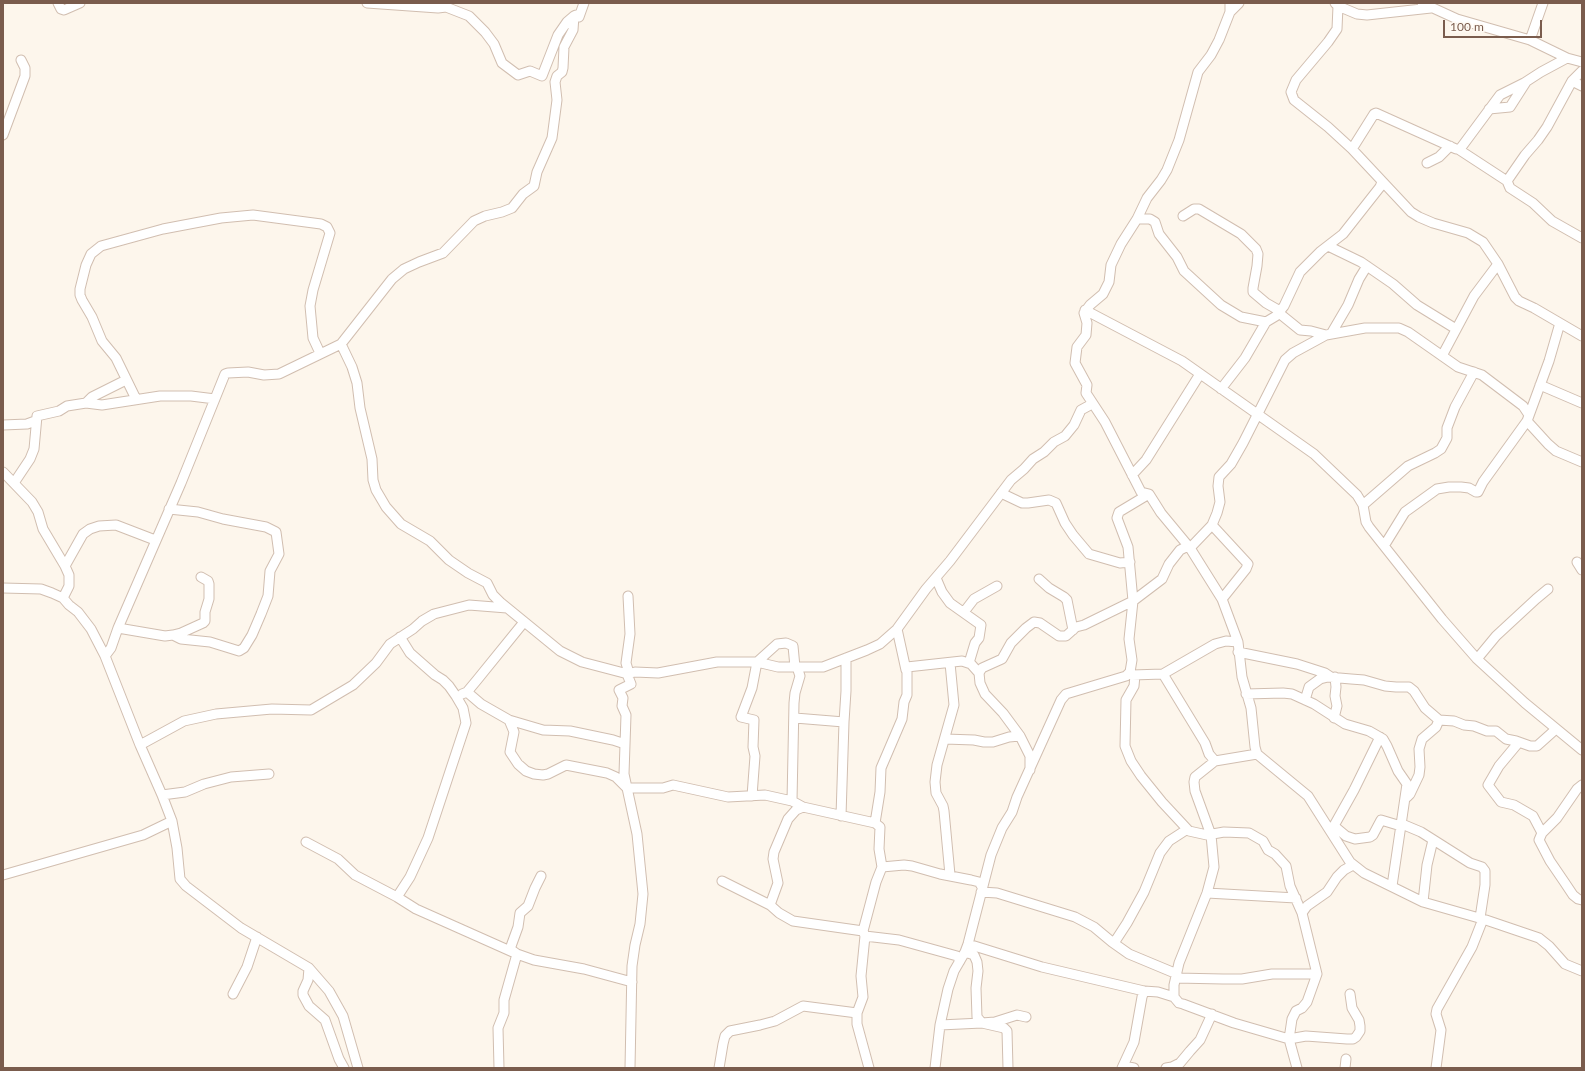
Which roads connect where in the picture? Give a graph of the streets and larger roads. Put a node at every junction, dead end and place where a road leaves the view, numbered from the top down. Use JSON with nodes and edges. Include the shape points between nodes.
{"nodes":[{"id":1,"x":58,"y":3,"type":"edge"},
{"id":2,"x":80,"y":3,"type":"edge"},
{"id":3,"x":367,"y":3,"type":"edge"},
{"id":4,"x":584,"y":3,"type":"edge"},
{"id":5,"x":1239,"y":3,"type":"edge"},
{"id":6,"x":1422,"y":3,"type":"edge"},
{"id":7,"x":1543,"y":3,"type":"edge"},
{"id":8,"x":1336,"y":5,"type":"edge"},
{"id":9,"x":1230,"y":8,"type":"edge"},
{"id":10,"x":1432,"y":8,"type":"junction"},
{"id":11,"x":574,"y":16,"type":"junction"},
{"id":12,"x":1530,"y":40,"type":"junction"},
{"id":13,"x":1567,"y":58,"type":"junction"},
{"id":14,"x":21,"y":60,"type":"dead end"},
{"id":15,"x":1582,"y":62,"type":"edge"},
{"id":16,"x":1582,"y":72,"type":"edge"},
{"id":17,"x":1572,"y":81,"type":"junction"},
{"id":18,"x":1526,"y":82,"type":"junction"},
{"id":19,"x":1582,"y":86,"type":"edge"},
{"id":20,"x":1489,"y":108,"type":"junction"},
{"id":21,"x":3,"y":135,"type":"edge"},
{"id":22,"x":1454,"y":148,"type":"junction"},
{"id":23,"x":1352,"y":149,"type":"junction"},
{"id":24,"x":1427,"y":163,"type":"dead end"},
{"id":25,"x":1507,"y":181,"type":"junction"},
{"id":26,"x":1382,"y":182,"type":"junction"},
{"id":27,"x":1183,"y":216,"type":"dead end"},
{"id":28,"x":1137,"y":219,"type":"junction"},
{"id":29,"x":1582,"y":238,"type":"edge"},
{"id":30,"x":1328,"y":246,"type":"junction"},
{"id":31,"x":1498,"y":264,"type":"junction"},
{"id":32,"x":1367,"y":266,"type":"junction"},
{"id":33,"x":1085,"y":310,"type":"junction"},
{"id":34,"x":1279,"y":312,"type":"junction"},
{"id":35,"x":1266,"y":322,"type":"junction"},
{"id":36,"x":1560,"y":323,"type":"junction"},
{"id":37,"x":1456,"y":329,"type":"junction"},
{"id":38,"x":1329,"y":334,"type":"junction"},
{"id":39,"x":1582,"y":336,"type":"edge"},
{"id":40,"x":341,"y":344,"type":"junction"},
{"id":41,"x":320,"y":353,"type":"junction"},
{"id":42,"x":1442,"y":356,"type":"junction"},
{"id":43,"x":1474,"y":372,"type":"junction"},
{"id":44,"x":1200,"y":374,"type":"junction"},
{"id":45,"x":126,"y":380,"type":"junction"},
{"id":46,"x":1540,"y":385,"type":"junction"},
{"id":47,"x":1221,"y":389,"type":"junction"},
{"id":48,"x":136,"y":399,"type":"junction"},
{"id":49,"x":215,"y":399,"type":"junction"},
{"id":50,"x":86,"y":403,"type":"junction"},
{"id":51,"x":1582,"y":403,"type":"edge"},
{"id":52,"x":1092,"y":404,"type":"junction"},
{"id":53,"x":1257,"y":414,"type":"junction"},
{"id":54,"x":1528,"y":418,"type":"junction"},
{"id":55,"x":35,"y":421,"type":"junction"},
{"id":56,"x":3,"y":425,"type":"edge"},
{"id":57,"x":1582,"y":462,"type":"edge"},
{"id":58,"x":3,"y":472,"type":"edge"},
{"id":59,"x":1132,"y":475,"type":"junction"},
{"id":60,"x":14,"y":483,"type":"junction"},
{"id":61,"x":1001,"y":493,"type":"junction"},
{"id":62,"x":1148,"y":494,"type":"junction"},
{"id":63,"x":1363,"y":505,"type":"junction"},
{"id":64,"x":169,"y":509,"type":"junction"},
{"id":65,"x":1212,"y":525,"type":"junction"},
{"id":66,"x":155,"y":540,"type":"junction"},
{"id":67,"x":1384,"y":546,"type":"junction"},
{"id":68,"x":1189,"y":547,"type":"junction"},
{"id":69,"x":1130,"y":562,"type":"junction"},
{"id":70,"x":65,"y":566,"type":"junction"},
{"id":71,"x":201,"y":577,"type":"dead end"},
{"id":72,"x":936,"y":578,"type":"junction"},
{"id":73,"x":1039,"y":579,"type":"dead end"},
{"id":74,"x":997,"y":586,"type":"dead end"},
{"id":75,"x":3,"y":588,"type":"edge"},
{"id":76,"x":1548,"y":589,"type":"dead end"},
{"id":77,"x":628,"y":596,"type":"dead end"},
{"id":78,"x":63,"y":598,"type":"junction"},
{"id":79,"x":1222,"y":599,"type":"junction"},
{"id":80,"x":1133,"y":601,"type":"junction"},
{"id":81,"x":507,"y":608,"type":"junction"},
{"id":82,"x":964,"y":612,"type":"junction"},
{"id":83,"x":524,"y":622,"type":"junction"},
{"id":84,"x":118,"y":628,"type":"junction"},
{"id":85,"x":897,"y":629,"type":"junction"},
{"id":86,"x":1073,"y":630,"type":"junction"},
{"id":87,"x":172,"y":635,"type":"junction"},
{"id":88,"x":400,"y":637,"type":"junction"},
{"id":89,"x":1238,"y":647,"type":"junction"},
{"id":90,"x":105,"y":656,"type":"junction"},
{"id":91,"x":846,"y":658,"type":"junction"},
{"id":92,"x":1477,"y":659,"type":"junction"},
{"id":93,"x":757,"y":662,"type":"junction"},
{"id":94,"x":950,"y":663,"type":"junction"},
{"id":95,"x":969,"y":663,"type":"junction"},
{"id":96,"x":796,"y":667,"type":"junction"},
{"id":97,"x":906,"y":670,"type":"junction"},
{"id":98,"x":979,"y":673,"type":"junction"},
{"id":99,"x":1133,"y":673,"type":"junction"},
{"id":100,"x":628,"y":674,"type":"junction"},
{"id":101,"x":1163,"y":674,"type":"junction"},
{"id":102,"x":1333,"y":677,"type":"junction"},
{"id":103,"x":467,"y":692,"type":"junction"},
{"id":104,"x":1246,"y":694,"type":"junction"},
{"id":105,"x":456,"y":696,"type":"junction"},
{"id":106,"x":1305,"y":700,"type":"junction"},
{"id":107,"x":795,"y":718,"type":"junction"},
{"id":108,"x":1334,"y":718,"type":"junction"},
{"id":109,"x":509,"y":720,"type":"junction"},
{"id":110,"x":1439,"y":720,"type":"junction"},
{"id":111,"x":844,"y":722,"type":"junction"},
{"id":112,"x":1556,"y":729,"type":"junction"},
{"id":113,"x":1020,"y":736,"type":"junction"},
{"id":114,"x":1380,"y":737,"type":"junction"},
{"id":115,"x":945,"y":739,"type":"junction"},
{"id":116,"x":1519,"y":742,"type":"junction"},
{"id":117,"x":625,"y":744,"type":"junction"},
{"id":118,"x":140,"y":745,"type":"junction"},
{"id":119,"x":1582,"y":750,"type":"edge"},
{"id":120,"x":1257,"y":754,"type":"junction"},
{"id":121,"x":1214,"y":761,"type":"junction"},
{"id":122,"x":1030,"y":770,"type":"junction"},
{"id":123,"x":269,"y":774,"type":"dead end"},
{"id":124,"x":1582,"y":785,"type":"edge"},
{"id":125,"x":626,"y":788,"type":"junction"},
{"id":126,"x":162,"y":795,"type":"junction"},
{"id":127,"x":752,"y":796,"type":"junction"},
{"id":128,"x":1405,"y":799,"type":"junction"},
{"id":129,"x":792,"y":801,"type":"junction"},
{"id":130,"x":803,"y":807,"type":"junction"},
{"id":131,"x":841,"y":816,"type":"junction"},
{"id":132,"x":172,"y":820,"type":"junction"},
{"id":133,"x":875,"y":823,"type":"junction"},
{"id":134,"x":1402,"y":825,"type":"junction"},
{"id":135,"x":1333,"y":829,"type":"junction"},
{"id":136,"x":1186,"y":830,"type":"junction"},
{"id":137,"x":1542,"y":833,"type":"junction"},
{"id":138,"x":1211,"y":835,"type":"junction"},
{"id":139,"x":1433,"y":840,"type":"junction"},
{"id":140,"x":306,"y":842,"type":"dead end"},
{"id":141,"x":1353,"y":865,"type":"junction"},
{"id":142,"x":882,"y":867,"type":"junction"},
{"id":143,"x":3,"y":875,"type":"edge"},
{"id":144,"x":950,"y":875,"type":"junction"},
{"id":145,"x":541,"y":876,"type":"dead end"},
{"id":146,"x":722,"y":881,"type":"dead end"},
{"id":147,"x":1392,"y":886,"type":"junction"},
{"id":148,"x":982,"y":889,"type":"junction"},
{"id":149,"x":1207,"y":893,"type":"junction"},
{"id":150,"x":398,"y":897,"type":"junction"},
{"id":151,"x":1296,"y":898,"type":"junction"},
{"id":152,"x":1582,"y":900,"type":"edge"},
{"id":153,"x":1423,"y":902,"type":"junction"},
{"id":154,"x":770,"y":905,"type":"junction"},
{"id":155,"x":1302,"y":913,"type":"junction"},
{"id":156,"x":1482,"y":918,"type":"junction"},
{"id":157,"x":864,"y":934,"type":"junction"},
{"id":158,"x":257,"y":938,"type":"junction"},
{"id":159,"x":1114,"y":943,"type":"junction"},
{"id":160,"x":967,"y":948,"type":"junction"},
{"id":161,"x":517,"y":954,"type":"junction"},
{"id":162,"x":960,"y":961,"type":"junction"},
{"id":163,"x":309,"y":968,"type":"junction"},
{"id":164,"x":1582,"y":971,"type":"edge"},
{"id":165,"x":1318,"y":974,"type":"junction"},
{"id":166,"x":1177,"y":976,"type":"junction"},
{"id":167,"x":632,"y":982,"type":"junction"},
{"id":168,"x":1144,"y":991,"type":"junction"},
{"id":169,"x":233,"y":994,"type":"dead end"},
{"id":170,"x":1350,"y":994,"type":"dead end"},
{"id":171,"x":1174,"y":997,"type":"junction"},
{"id":172,"x":857,"y":1013,"type":"junction"},
{"id":173,"x":1212,"y":1014,"type":"junction"},
{"id":174,"x":1026,"y":1017,"type":"dead end"},
{"id":175,"x":982,"y":1023,"type":"junction"},
{"id":176,"x":940,"y":1025,"type":"junction"},
{"id":177,"x":1289,"y":1039,"type":"junction"},
{"id":178,"x":1182,"y":1065,"type":"edge"},
{"id":179,"x":1123,"y":1067,"type":"edge"},
{"id":180,"x":344,"y":1068,"type":"edge"},
{"id":181,"x":358,"y":1068,"type":"edge"},
{"id":182,"x":499,"y":1068,"type":"edge"},
{"id":183,"x":630,"y":1068,"type":"edge"},
{"id":184,"x":719,"y":1068,"type":"edge"},
{"id":185,"x":869,"y":1068,"type":"edge"},
{"id":186,"x":935,"y":1068,"type":"edge"},
{"id":187,"x":1008,"y":1068,"type":"edge"},
{"id":188,"x":1134,"y":1068,"type":"edge"},
{"id":189,"x":1166,"y":1068,"type":"edge"},
{"id":190,"x":1297,"y":1068,"type":"edge"},
{"id":191,"x":1436,"y":1068,"type":"edge"}],
"edges":[{"from":1,"to":2,"type":"street","via":[[64,10]]},
{"from":3,"to":11,"type":"street","via":[[446,7],[469,16],[494,44],[502,62],[518,75],[530,71],[542,76],[558,35]]},
{"from":4,"to":11,"type":"street","via":[[579,17],[576,14]]},
{"from":5,"to":9,"type":"street"},
{"from":6,"to":10,"type":"street"},
{"from":7,"to":12,"type":"street"},
{"from":8,"to":10,"type":"street","via":[[1357,14],[1367,15]]},
{"from":8,"to":23,"type":"street","via":[[1337,29],[1296,80],[1291,92],[1294,100]]},
{"from":9,"to":28,"type":"street","via":[[1219,40],[1198,72],[1172,159]]},
{"from":10,"to":12,"type":"street","via":[[1457,19]]},
{"from":11,"to":40,"type":"street","via":[[573,30],[564,47],[562,71],[556,79],[552,138],[537,172],[534,186],[523,194],[512,208],[474,221],[446,251],[404,269],[392,279]]},
{"from":12,"to":13,"type":"street"},
{"from":13,"to":15,"type":"street"},
{"from":13,"to":18,"type":"street"},
{"from":14,"to":21,"type":"street","via":[[25,76]]},
{"from":16,"to":17,"type":"street"},
{"from":17,"to":19,"type":"street"},
{"from":17,"to":25,"type":"street","via":[[1547,127]]},
{"from":18,"to":20,"type":"street","via":[[1500,95]]},
{"from":18,"to":20,"type":"street","via":[[1510,107]]},
{"from":20,"to":22,"type":"street","via":[[1460,149]]},
{"from":22,"to":23,"type":"street","via":[[1376,113]]},
{"from":22,"to":24,"type":"street"},
{"from":22,"to":25,"type":"street"},
{"from":23,"to":26,"type":"street"},
{"from":25,"to":29,"type":"street","via":[[1510,188],[1533,203],[1552,221]]},
{"from":26,"to":30,"type":"street","via":[[1343,234]]},
{"from":26,"to":31,"type":"street","via":[[1419,217],[1468,233],[1483,242]]},
{"from":27,"to":34,"type":"street","via":[[1194,209],[1199,209],[1241,234],[1258,254],[1254,292]]},
{"from":28,"to":33,"type":"street","via":[[1114,259],[1109,282],[1103,294]]},
{"from":28,"to":35,"type":"street","via":[[1150,219],[1155,222],[1159,234],[1184,271],[1221,305],[1241,317]]},
{"from":30,"to":32,"type":"street","via":[[1356,258]]},
{"from":30,"to":34,"type":"street","via":[[1300,272]]},
{"from":31,"to":36,"type":"street","via":[[1517,299]]},
{"from":31,"to":37,"type":"street","via":[[1474,296]]},
{"from":32,"to":37,"type":"street","via":[[1417,305]]},
{"from":32,"to":38,"type":"street","via":[[1348,305]]},
{"from":33,"to":44,"type":"street","via":[[1182,361]]},
{"from":33,"to":52,"type":"street","via":[[1086,335],[1077,347],[1075,362],[1084,378],[1086,393]]},
{"from":34,"to":35,"type":"street"},
{"from":34,"to":38,"type":"street","via":[[1300,330]]},
{"from":35,"to":47,"type":"street","via":[[1245,358]]},
{"from":36,"to":39,"type":"street"},
{"from":36,"to":46,"type":"street"},
{"from":37,"to":42,"type":"street"},
{"from":38,"to":42,"type":"street","via":[[1364,328],[1399,328]]},
{"from":38,"to":53,"type":"street","via":[[1284,360]]},
{"from":40,"to":41,"type":"street"},
{"from":40,"to":81,"type":"street","via":[[355,375],[372,459],[373,480],[380,498],[401,524],[430,541],[449,560],[487,583],[493,595]]},
{"from":41,"to":45,"type":"street","via":[[313,338],[310,306],[330,233],[327,226],[253,215],[221,218],[163,228],[106,244],[91,254],[83,273],[80,295],[102,341],[116,358]]},
{"from":41,"to":49,"type":"street","via":[[279,374],[228,372]]},
{"from":42,"to":43,"type":"street","via":[[1458,367]]},
{"from":43,"to":54,"type":"street","via":[[1482,375],[1523,406]]},
{"from":43,"to":63,"type":"street","via":[[1455,407],[1447,428],[1447,438],[1441,449],[1408,466]]},
{"from":44,"to":47,"type":"street"},
{"from":44,"to":59,"type":"street","via":[[1146,460]]},
{"from":45,"to":48,"type":"street"},
{"from":45,"to":50,"type":"street","via":[[92,397]]},
{"from":46,"to":51,"type":"street"},
{"from":46,"to":54,"type":"street"},
{"from":47,"to":53,"type":"street"},
{"from":48,"to":49,"type":"street","via":[[160,396]]},
{"from":48,"to":50,"type":"street","via":[[102,406]]},
{"from":49,"to":64,"type":"street"},
{"from":50,"to":55,"type":"street","via":[[38,415]]},
{"from":52,"to":59,"type":"street","via":[[1105,422]]},
{"from":52,"to":61,"type":"street","via":[[1081,410],[1074,425],[1064,436],[1030,461]]},
{"from":53,"to":63,"type":"street","via":[[1314,454],[1357,495]]},
{"from":53,"to":65,"type":"street","via":[[1236,456],[1219,477],[1220,502]]},
{"from":54,"to":57,"type":"street","via":[[1552,448]]},
{"from":54,"to":67,"type":"street","via":[[1478,492],[1461,487],[1437,489],[1405,512]]},
{"from":55,"to":56,"type":"street"},
{"from":55,"to":60,"type":"street","via":[[34,449]]},
{"from":58,"to":60,"type":"street"},
{"from":59,"to":62,"type":"street","via":[[1141,492]]},
{"from":60,"to":70,"type":"street","via":[[32,502],[43,529]]},
{"from":61,"to":69,"type":"street","via":[[1022,503],[1049,500],[1056,503],[1065,523],[1089,554],[1120,563]]},
{"from":61,"to":72,"type":"street"},
{"from":62,"to":68,"type":"street"},
{"from":62,"to":69,"type":"street","via":[[1117,515],[1128,547]]},
{"from":63,"to":67,"type":"street","via":[[1366,522]]},
{"from":64,"to":66,"type":"street"},
{"from":64,"to":87,"type":"street","via":[[198,512],[223,520],[271,529],[276,532],[279,551],[270,571],[265,605],[244,648],[239,651],[210,642]]},
{"from":65,"to":68,"type":"street"},
{"from":65,"to":79,"type":"street","via":[[1248,564]]},
{"from":66,"to":70,"type":"street","via":[[116,525],[99,526],[82,534]]},
{"from":66,"to":84,"type":"street"},
{"from":67,"to":92,"type":"street"},
{"from":68,"to":79,"type":"street"},
{"from":68,"to":80,"type":"street","via":[[1180,550],[1162,579]]},
{"from":69,"to":80,"type":"street"},
{"from":70,"to":78,"type":"street","via":[[69,575],[69,586]]},
{"from":71,"to":87,"type":"street","via":[[208,581],[210,595],[204,623]]},
{"from":72,"to":82,"type":"street","via":[[947,599]]},
{"from":72,"to":85,"type":"street"},
{"from":73,"to":86,"type":"street","via":[[1067,600]]},
{"from":74,"to":82,"type":"street","via":[[974,599]]},
{"from":75,"to":78,"type":"street","via":[[41,589]]},
{"from":76,"to":92,"type":"street","via":[[1496,636]]},
{"from":77,"to":100,"type":"street"},
{"from":78,"to":90,"type":"street","via":[[91,629]]},
{"from":79,"to":89,"type":"street"},
{"from":80,"to":86,"type":"street"},
{"from":80,"to":99,"type":"street","via":[[1130,639]]},
{"from":81,"to":83,"type":"street"},
{"from":81,"to":88,"type":"street","via":[[468,605],[443,611],[422,621]]},
{"from":82,"to":95,"type":"street","via":[[980,625],[979,638]]},
{"from":83,"to":100,"type":"street","via":[[569,656],[597,667]]},
{"from":83,"to":103,"type":"street"},
{"from":84,"to":87,"type":"street"},
{"from":84,"to":90,"type":"street","via":[[111,648]]},
{"from":85,"to":91,"type":"street","via":[[880,644]]},
{"from":85,"to":97,"type":"street"},
{"from":86,"to":98,"type":"street","via":[[1066,636],[1059,636],[1040,623],[1034,622],[1011,642],[1002,659],[982,668]]},
{"from":88,"to":105,"type":"street","via":[[410,653],[443,680]]},
{"from":88,"to":118,"type":"street","via":[[390,644],[376,663],[353,684],[311,710],[272,709],[216,714],[184,721]]},
{"from":89,"to":101,"type":"street","via":[[1226,641],[1215,644]]},
{"from":89,"to":102,"type":"street"},
{"from":89,"to":104,"type":"street"},
{"from":90,"to":118,"type":"street"},
{"from":91,"to":96,"type":"street","via":[[823,668]]},
{"from":91,"to":111,"type":"street"},
{"from":92,"to":112,"type":"street"},
{"from":93,"to":96,"type":"street","via":[[778,667]]},
{"from":93,"to":96,"type":"street","via":[[777,644],[786,643],[793,646]]},
{"from":93,"to":100,"type":"street","via":[[717,662],[658,673]]},
{"from":93,"to":127,"type":"street","via":[[752,688],[741,717],[754,720]]},
{"from":94,"to":95,"type":"street"},
{"from":94,"to":97,"type":"street","via":[[908,666]]},
{"from":94,"to":115,"type":"street","via":[[954,705]]},
{"from":95,"to":98,"type":"street"},
{"from":96,"to":107,"type":"street","via":[[800,676],[795,693]]},
{"from":97,"to":133,"type":"street","via":[[907,694],[904,710],[881,766]]},
{"from":98,"to":113,"type":"street","via":[[985,694],[1003,712]]},
{"from":99,"to":101,"type":"street","via":[[1151,676]]},
{"from":99,"to":122,"type":"street","via":[[1066,694]]},
{"from":99,"to":136,"type":"street","via":[[1134,686],[1126,700],[1126,751],[1142,776]]},
{"from":100,"to":117,"type":"street","via":[[631,684],[619,690],[626,714]]},
{"from":101,"to":121,"type":"street"},
{"from":102,"to":106,"type":"street","via":[[1316,681],[1309,687]]},
{"from":102,"to":108,"type":"street","via":[[1337,706]]},
{"from":102,"to":110,"type":"street","via":[[1364,680],[1385,686],[1409,686]]},
{"from":103,"to":105,"type":"street"},
{"from":103,"to":109,"type":"street","via":[[481,704]]},
{"from":104,"to":106,"type":"street","via":[[1284,693]]},
{"from":104,"to":120,"type":"street","via":[[1251,708]]},
{"from":105,"to":150,"type":"street","via":[[466,720],[465,726],[428,838]]},
{"from":106,"to":108,"type":"street"},
{"from":107,"to":111,"type":"street"},
{"from":107,"to":129,"type":"street"},
{"from":108,"to":114,"type":"street"},
{"from":109,"to":117,"type":"street","via":[[543,730],[570,731]]},
{"from":109,"to":125,"type":"street","via":[[514,737],[510,752],[526,771],[543,775],[566,765],[607,773],[616,777]]},
{"from":110,"to":116,"type":"street","via":[[1496,731],[1506,740]]},
{"from":110,"to":128,"type":"street","via":[[1436,727],[1422,739],[1419,749],[1419,775]]},
{"from":111,"to":131,"type":"street"},
{"from":112,"to":116,"type":"street","via":[[1536,747]]},
{"from":112,"to":119,"type":"street"},
{"from":113,"to":115,"type":"street","via":[[993,742]]},
{"from":113,"to":122,"type":"street","via":[[1030,756]]},
{"from":114,"to":128,"type":"street","via":[[1407,784]]},
{"from":114,"to":135,"type":"street"},
{"from":115,"to":144,"type":"street","via":[[937,765],[935,789],[944,811]]},
{"from":116,"to":137,"type":"street","via":[[1499,766],[1488,785],[1501,802],[1514,805],[1533,816]]},
{"from":117,"to":125,"type":"street"},
{"from":118,"to":126,"type":"street"},
{"from":120,"to":121,"type":"street"},
{"from":120,"to":135,"type":"street","via":[[1308,796]]},
{"from":121,"to":138,"type":"street","via":[[1200,772],[1194,782]]},
{"from":122,"to":148,"type":"street","via":[[991,855]]},
{"from":123,"to":126,"type":"street","via":[[231,778],[204,784],[185,792]]},
{"from":124,"to":137,"type":"street"},
{"from":125,"to":127,"type":"street","via":[[663,788],[673,785],[728,797]]},
{"from":125,"to":167,"type":"street","via":[[637,834],[642,894]]},
{"from":126,"to":132,"type":"street"},
{"from":127,"to":129,"type":"street","via":[[765,795]]},
{"from":128,"to":134,"type":"street"},
{"from":129,"to":130,"type":"street"},
{"from":130,"to":131,"type":"street"},
{"from":130,"to":154,"type":"street","via":[[796,810],[788,819],[774,852],[778,883]]},
{"from":131,"to":133,"type":"street"},
{"from":132,"to":143,"type":"street","via":[[143,834]]},
{"from":132,"to":158,"type":"street","via":[[179,876],[183,883]]},
{"from":133,"to":142,"type":"street","via":[[880,828],[879,849]]},
{"from":134,"to":135,"type":"street","via":[[1381,820],[1373,835],[1355,839]]},
{"from":134,"to":139,"type":"street"},
{"from":134,"to":147,"type":"street"},
{"from":135,"to":141,"type":"street","via":[[1341,849]]},
{"from":136,"to":138,"type":"street"},
{"from":136,"to":159,"type":"street","via":[[1169,841],[1160,853],[1144,892]]},
{"from":137,"to":152,"type":"street","via":[[1539,840],[1550,861],[1573,895]]},
{"from":138,"to":149,"type":"street","via":[[1214,868]]},
{"from":138,"to":151,"type":"street","via":[[1224,832],[1249,833],[1263,841],[1268,850],[1286,866],[1290,886]]},
{"from":139,"to":153,"type":"street"},
{"from":139,"to":156,"type":"street","via":[[1485,870]]},
{"from":140,"to":150,"type":"street","via":[[338,859],[360,878]]},
{"from":141,"to":147,"type":"street","via":[[1367,875]]},
{"from":141,"to":155,"type":"street","via":[[1337,876],[1327,892],[1307,906]]},
{"from":142,"to":144,"type":"street","via":[[904,865]]},
{"from":142,"to":157,"type":"street"},
{"from":144,"to":148,"type":"street","via":[[979,882]]},
{"from":145,"to":161,"type":"street","via":[[528,906],[520,914],[510,949]]},
{"from":146,"to":154,"type":"street"},
{"from":147,"to":153,"type":"street"},
{"from":148,"to":159,"type":"street","via":[[1075,917],[1094,927]]},
{"from":148,"to":160,"type":"street"},
{"from":149,"to":151,"type":"street"},
{"from":149,"to":166,"type":"street","via":[[1179,963]]},
{"from":150,"to":161,"type":"street","via":[[416,909]]},
{"from":151,"to":155,"type":"street"},
{"from":153,"to":156,"type":"street"},
{"from":154,"to":157,"type":"street","via":[[793,920]]},
{"from":155,"to":165,"type":"street"},
{"from":156,"to":164,"type":"street","via":[[1539,938],[1565,964]]},
{"from":156,"to":191,"type":"street","via":[[1472,947],[1437,1010],[1441,1030]]},
{"from":157,"to":162,"type":"street","via":[[899,940],[957,956]]},
{"from":157,"to":172,"type":"street","via":[[861,976],[863,997]]},
{"from":158,"to":163,"type":"street"},
{"from":158,"to":169,"type":"street","via":[[247,967]]},
{"from":159,"to":166,"type":"street","via":[[1141,960]]},
{"from":160,"to":162,"type":"street"},
{"from":160,"to":168,"type":"street"},
{"from":160,"to":175,"type":"street","via":[[974,954],[977,962],[978,1017]]},
{"from":161,"to":167,"type":"street"},
{"from":161,"to":182,"type":"street","via":[[504,1000],[504,1013],[498,1028]]},
{"from":162,"to":176,"type":"street","via":[[948,989]]},
{"from":163,"to":180,"type":"street","via":[[303,995],[309,1006],[325,1020]]},
{"from":163,"to":181,"type":"street","via":[[329,991],[343,1016]]},
{"from":165,"to":166,"type":"street","via":[[1272,974],[1223,979]]},
{"from":165,"to":177,"type":"street","via":[[1307,1002],[1296,1011],[1292,1019]]},
{"from":166,"to":171,"type":"street"},
{"from":167,"to":183,"type":"street"},
{"from":168,"to":171,"type":"street"},
{"from":168,"to":179,"type":"street","via":[[1134,1042]]},
{"from":170,"to":177,"type":"street","via":[[1352,1008],[1360,1026],[1356,1037],[1347,1039],[1306,1036]]},
{"from":171,"to":173,"type":"street","via":[[1179,1003]]},
{"from":172,"to":184,"type":"street","via":[[803,1006],[775,1021],[730,1031],[722,1044]]},
{"from":172,"to":185,"type":"street","via":[[859,1034]]},
{"from":173,"to":177,"type":"street"},
{"from":173,"to":178,"type":"street","via":[[1200,1040]]},
{"from":174,"to":175,"type":"street","via":[[1017,1015]]},
{"from":175,"to":176,"type":"street"},
{"from":175,"to":187,"type":"street","via":[[1006,1029]]},
{"from":176,"to":186,"type":"street"},
{"from":177,"to":190,"type":"street"},
{"from":178,"to":189,"type":"street"},
{"from":179,"to":188,"type":"street"}]}
